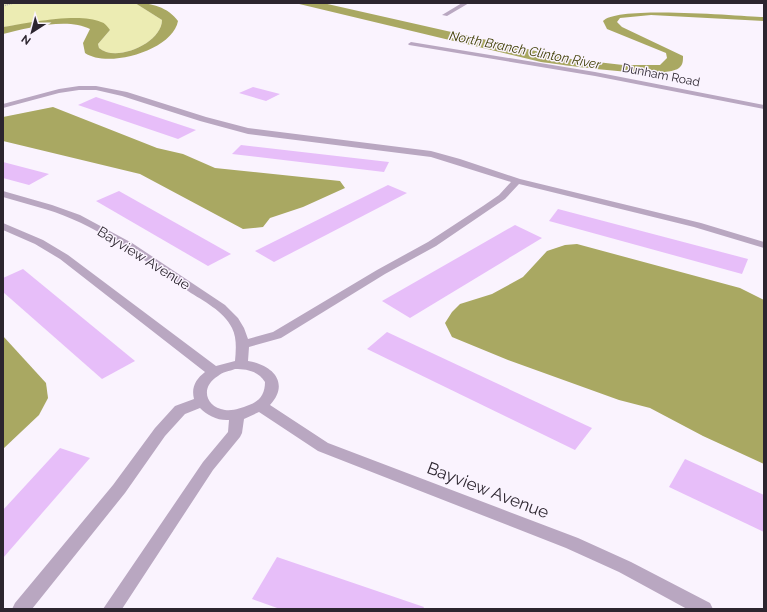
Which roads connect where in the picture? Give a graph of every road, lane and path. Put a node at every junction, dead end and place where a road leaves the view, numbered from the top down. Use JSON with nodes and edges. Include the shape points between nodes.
{"nodes":[{"id":1,"x":13,"y":3,"type":"edge"},
{"id":2,"x":466,"y":3,"type":"edge"},
{"id":3,"x":3,"y":6,"type":"edge"},
{"id":4,"x":445,"y":15,"type":"dead end"},
{"id":5,"x":410,"y":44,"type":"dead end"},
{"id":6,"x":3,"y":106,"type":"edge"},
{"id":7,"x":764,"y":107,"type":"edge"},
{"id":8,"x":516,"y":181,"type":"junction"},
{"id":9,"x":3,"y":194,"type":"edge"},
{"id":10,"x":3,"y":226,"type":"edge"},
{"id":11,"x":764,"y":245,"type":"edge"},
{"id":12,"x":243,"y":344,"type":"junction"},
{"id":13,"x":241,"y":365,"type":"junction"},
{"id":14,"x":214,"y":372,"type":"junction"},
{"id":15,"x":201,"y":402,"type":"junction"},
{"id":16,"x":260,"y":406,"type":"junction"},
{"id":17,"x":237,"y":415,"type":"junction"},
{"id":18,"x":21,"y":609,"type":"edge"},
{"id":19,"x":112,"y":609,"type":"edge"},
{"id":20,"x":704,"y":609,"type":"edge"}],
"edges":[{"from":1,"to":3,"type":"path"},
{"from":2,"to":4,"type":"street"},
{"from":5,"to":7,"type":"street","name":"Dunham Road","via":[[595,74]]},
{"from":6,"to":8,"type":"street","via":[[68,90],[103,89],[241,130],[430,154]]},
{"from":8,"to":11,"type":"street","via":[[696,225]]},
{"from":8,"to":12,"type":"street","via":[[502,197],[432,244],[277,335]]},
{"from":9,"to":12,"type":"street","name":"Bayview Avenue","via":[[62,212],[117,239],[226,312],[237,326]]},
{"from":10,"to":14,"type":"street","via":[[40,242],[64,257]]},
{"from":12,"to":13,"type":"street","name":"Bayview Avenue"},
{"from":13,"to":14,"type":"street"},
{"from":13,"to":16,"type":"street","via":[[264,372],[272,382],[271,395]]},
{"from":14,"to":15,"type":"street","via":[[200,386]]},
{"from":15,"to":17,"type":"street","via":[[219,414]]},
{"from":15,"to":18,"type":"street","via":[[180,410],[160,432],[119,489]]},
{"from":16,"to":17,"type":"street"},
{"from":16,"to":20,"type":"street","name":"Bayview Avenue","via":[[324,447],[572,543],[625,567]]},
{"from":17,"to":19,"type":"street","via":[[235,433],[208,466]]}]}
